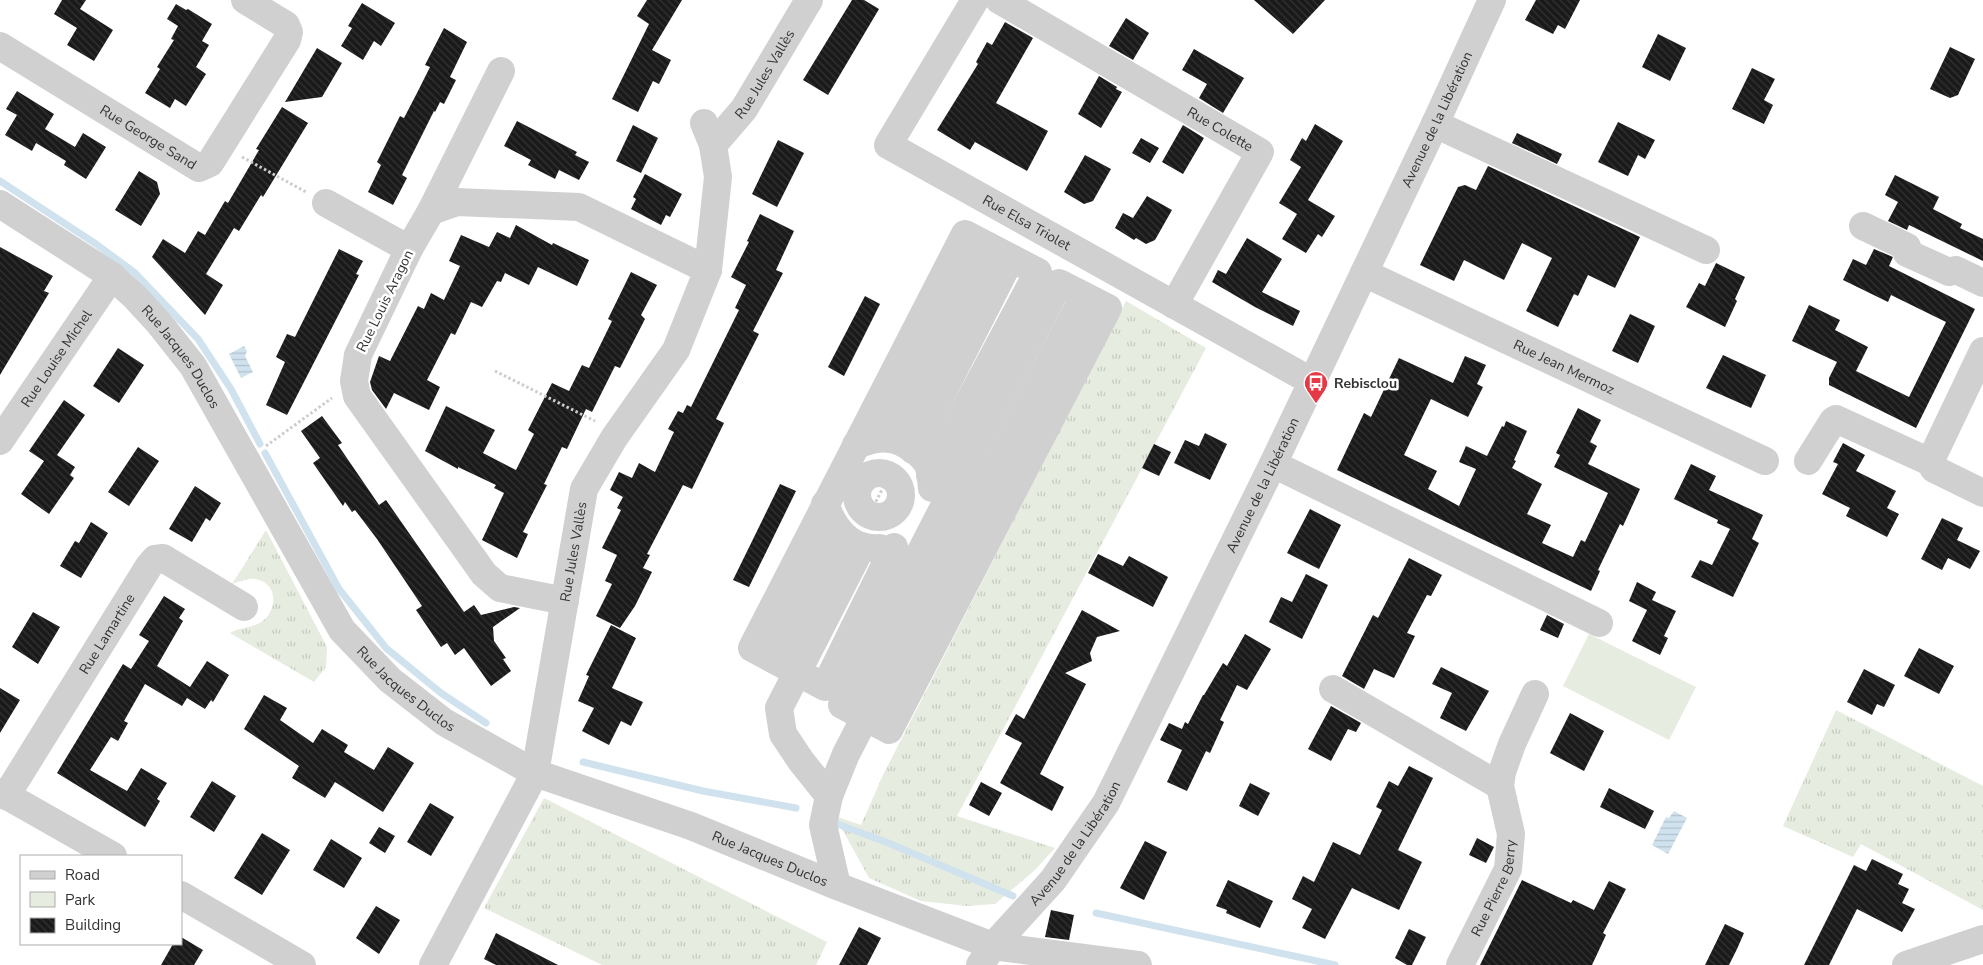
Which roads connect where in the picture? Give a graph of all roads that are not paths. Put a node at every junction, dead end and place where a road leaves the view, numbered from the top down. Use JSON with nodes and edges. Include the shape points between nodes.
{"nodes":[{"id":1,"x":245,"y":0,"type":"edge"},
{"id":2,"x":809,"y":0,"type":"edge"},
{"id":3,"x":975,"y":0,"type":"edge"},
{"id":4,"x":999,"y":0,"type":"edge"},
{"id":5,"x":1484,"y":3,"type":"edge"},
{"id":6,"x":0,"y":46,"type":"edge"},
{"id":7,"x":501,"y":71,"type":"dead end"},
{"id":8,"x":1435,"y":124,"type":"junction"},
{"id":9,"x":326,"y":203,"type":"road end"},
{"id":10,"x":0,"y":204,"type":"edge"},
{"id":11,"x":431,"y":211,"type":"junction"},
{"id":12,"x":1863,"y":226,"type":"dead end"},
{"id":13,"x":409,"y":249,"type":"junction"},
{"id":14,"x":1706,"y":250,"type":"dead end"},
{"id":15,"x":1000,"y":252,"type":"junction"},
{"id":16,"x":708,"y":270,"type":"junction"},
{"id":17,"x":1364,"y":273,"type":"junction"},
{"id":18,"x":112,"y":276,"type":"junction"},
{"id":19,"x":1983,"y":283,"type":"edge"},
{"id":20,"x":1174,"y":305,"type":"junction"},
{"id":21,"x":1983,"y":351,"type":"edge"},
{"id":22,"x":1312,"y":380,"type":"junction"},
{"id":23,"x":0,"y":441,"type":"edge"},
{"id":24,"x":903,"y":444,"type":"junction"},
{"id":25,"x":1765,"y":460,"type":"dead end"},
{"id":26,"x":1808,"y":461,"type":"dead end"},
{"id":27,"x":1930,"y":462,"type":"junction"},
{"id":28,"x":1273,"y":464,"type":"junction"},
{"id":29,"x":930,"y":475,"type":"junction"},
{"id":30,"x":855,"y":483,"type":"junction"},
{"id":31,"x":1983,"y":493,"type":"edge"},
{"id":32,"x":950,"y":496,"type":"junction"},
{"id":33,"x":909,"y":510,"type":"junction"},
{"id":34,"x":986,"y":514,"type":"junction"},
{"id":35,"x":852,"y":540,"type":"junction"},
{"id":36,"x":894,"y":547,"type":"junction"},
{"id":37,"x":565,"y":601,"type":"junction"},
{"id":38,"x":244,"y":607,"type":"dead end"},
{"id":39,"x":1599,"y":623,"type":"dead end"},
{"id":40,"x":786,"y":666,"type":"junction"},
{"id":41,"x":1333,"y":689,"type":"dead end"},
{"id":42,"x":1535,"y":694,"type":"dead end"},
{"id":43,"x":866,"y":718,"type":"junction"},
{"id":44,"x":535,"y":773,"type":"junction"},
{"id":45,"x":1500,"y":786,"type":"junction"},
{"id":46,"x":3,"y":794,"type":"edge"},
{"id":47,"x":829,"y":796,"type":"junction"},
{"id":48,"x":111,"y":855,"type":"edge"},
{"id":49,"x":837,"y":886,"type":"junction"},
{"id":50,"x":182,"y":896,"type":"edge"},
{"id":51,"x":1983,"y":939,"type":"edge"},
{"id":52,"x":987,"y":956,"type":"edge"},
{"id":53,"x":302,"y":965,"type":"edge"},
{"id":54,"x":433,"y":965,"type":"edge"},
{"id":55,"x":1138,"y":965,"type":"edge"},
{"id":56,"x":1460,"y":965,"type":"edge"},
{"id":57,"x":1906,"y":965,"type":"edge"}],
"edges":[{"from":1,"to":6,"type":"street","name":"Rue George Sand","via":[[286,25],[287,40],[210,163],[199,168]]},
{"from":2,"to":16,"type":"street","name":"Rue Jules Vallès","via":[[744,109],[709,134],[718,177]]},
{"from":3,"to":20,"type":"street","name":"Rue Elsa Triolet","via":[[888,145]]},
{"from":4,"to":20,"type":"street","name":"Rue Colette","via":[[1260,152]]},
{"from":5,"to":8,"type":"street","name":"Avenue de la Libération"},
{"from":7,"to":11,"type":"street","name":"Rue Louis Aragon"},
{"from":8,"to":14,"type":"street"},
{"from":8,"to":17,"type":"street","name":"Avenue de la Libération"},
{"from":9,"to":13,"type":"street"},
{"from":10,"to":18,"type":"street","name":"Rue Jacques Duclos"},
{"from":11,"to":13,"type":"street","name":"Rue Louis Aragon"},
{"from":11,"to":16,"type":"street","via":[[457,202],[579,207]]},
{"from":12,"to":19,"type":"street","via":[[1907,248],[1907,253]]},
{"from":13,"to":37,"type":"street","name":"Rue Louis Aragon","via":[[358,355],[354,380],[357,396],[484,574],[500,588]]},
{"from":15,"to":24,"type":"street"},
{"from":15,"to":29,"type":"street","via":[[1038,272]]},
{"from":15,"to":30,"type":"street","via":[[965,234]]},
{"from":16,"to":37,"type":"street","name":"Rue Jules Vallès","via":[[676,350],[618,432],[584,489]]},
{"from":17,"to":22,"type":"street","name":"Avenue de la Libération"},
{"from":17,"to":25,"type":"street","name":"Rue Jean Mermoz"},
{"from":18,"to":23,"type":"street","name":"Rue Louise Michel"},
{"from":18,"to":44,"type":"street","name":"Rue Jacques Duclos","via":[[159,323],[192,366],[342,630],[390,680],[444,722]]},
{"from":20,"to":22,"type":"street","name":"Rue Elsa Triolet"},
{"from":21,"to":27,"type":"street"},
{"from":22,"to":28,"type":"street","name":"Avenue de la Libération"},
{"from":24,"to":29,"type":"street","via":[[927,464]]},
{"from":24,"to":30,"type":"street"},
{"from":24,"to":30,"type":"street","via":[[872,439]]},
{"from":26,"to":27,"type":"street","via":[[1836,419]]},
{"from":27,"to":31,"type":"street","via":[[1934,469]]},
{"from":28,"to":39,"type":"street"},
{"from":28,"to":52,"type":"street","name":"Avenue de la Libération","via":[[1106,803],[1052,880]]},
{"from":29,"to":33,"type":"street","via":[[932,488]]},
{"from":30,"to":33,"type":"street","via":[[880,518]]},
{"from":30,"to":35,"type":"street"},
{"from":30,"to":35,"type":"street","via":[[833,524]]},
{"from":30,"to":40,"type":"street","via":[[752,648]]},
{"from":32,"to":34,"type":"street"},
{"from":32,"to":34,"type":"street","via":[[1059,283],[1084,296]]},
{"from":32,"to":43,"type":"street","via":[[842,705]]},
{"from":33,"to":36,"type":"street","via":[[907,538]]},
{"from":34,"to":43,"type":"street"},
{"from":35,"to":36,"type":"street","via":[[876,549]]},
{"from":35,"to":40,"type":"street"},
{"from":36,"to":40,"type":"street","via":[[825,687]]},
{"from":37,"to":44,"type":"street","name":"Rue Jules Vallès"},
{"from":38,"to":46,"type":"street","name":"Rue Lamartine","via":[[162,558],[155,559]]},
{"from":40,"to":47,"type":"street","via":[[778,708],[783,734]]},
{"from":41,"to":45,"type":"street"},
{"from":42,"to":45,"type":"street","name":"Rue Pierre Berry","via":[[1512,744]]},
{"from":43,"to":47,"type":"street","via":[[846,754]]},
{"from":44,"to":49,"type":"street","name":"Rue Jacques Duclos","via":[[691,826]]},
{"from":44,"to":54,"type":"street","name":"Rue Jules Vallès"},
{"from":45,"to":56,"type":"street","name":"Rue Pierre Berry","via":[[1510,834],[1508,870]]},
{"from":46,"to":48,"type":"street"},
{"from":47,"to":49,"type":"street","via":[[823,825]]},
{"from":49,"to":52,"type":"street","name":"Rue Jacques Duclos"},
{"from":50,"to":53,"type":"street"},
{"from":51,"to":57,"type":"street"},
{"from":52,"to":55,"type":"street","name":"Rue Jacques Duclos"}]}
